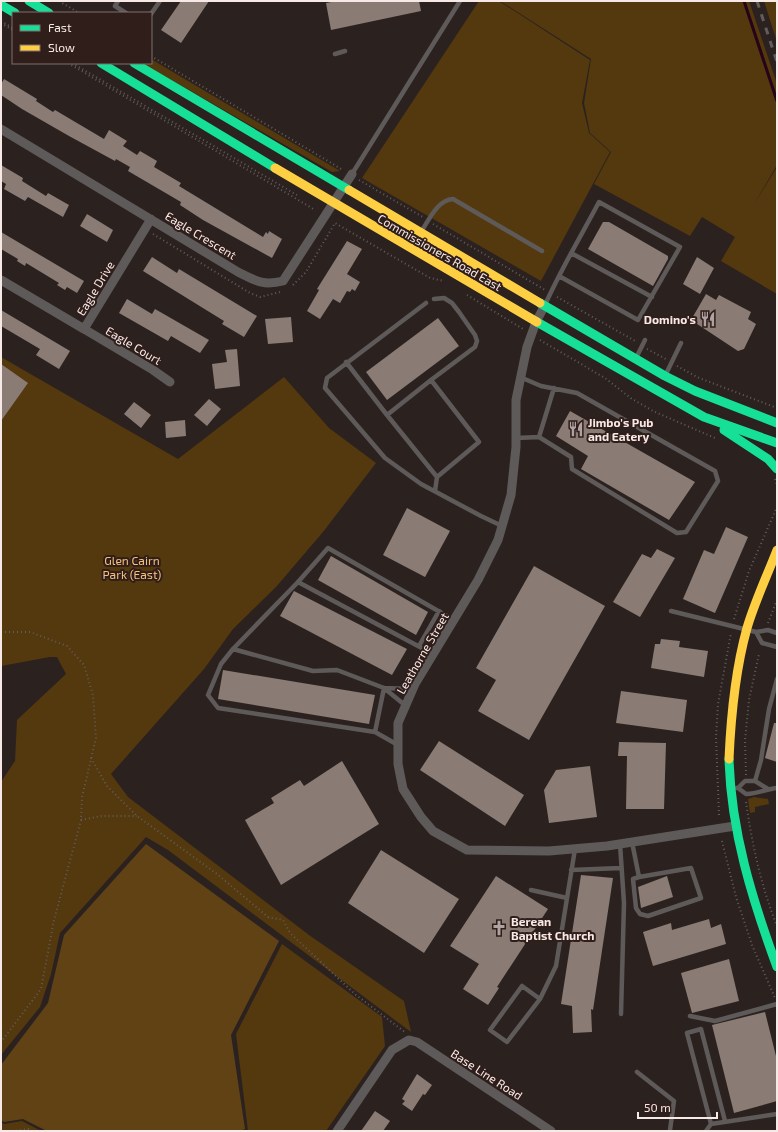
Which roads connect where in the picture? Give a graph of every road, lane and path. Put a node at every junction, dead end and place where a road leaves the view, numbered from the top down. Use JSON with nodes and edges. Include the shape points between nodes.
{"nodes":[{"id":1,"x":29,"y":1,"type":"edge"},
{"id":2,"x":59,"y":1,"type":"edge"},
{"id":3,"x":118,"y":1,"type":"edge"},
{"id":4,"x":160,"y":1,"type":"edge"},
{"id":5,"x":460,"y":1,"type":"edge"},
{"id":6,"x":1,"y":4,"type":"edge"},
{"id":7,"x":13,"y":12,"type":"edge"},
{"id":8,"x":47,"y":12,"type":"edge"},
{"id":9,"x":77,"y":12,"type":"edge"},
{"id":10,"x":124,"y":12,"type":"edge"},
{"id":11,"x":152,"y":13,"type":"edge"},
{"id":12,"x":1,"y":22,"type":"edge"},
{"id":13,"x":12,"y":28,"type":"edge"},
{"id":14,"x":345,"y":52,"type":"dead end"},
{"id":15,"x":336,"y":54,"type":"dead end"},
{"id":16,"x":152,"y":57,"type":"edge"},
{"id":17,"x":70,"y":64,"type":"edge"},
{"id":18,"x":74,"y":64,"type":"edge"},
{"id":19,"x":103,"y":64,"type":"edge"},
{"id":20,"x":136,"y":64,"type":"edge"},
{"id":21,"x":1,"y":129,"type":"edge"},
{"id":22,"x":352,"y":174,"type":"junction"},
{"id":23,"x":343,"y":187,"type":"junction"},
{"id":24,"x":333,"y":203,"type":"junction"},
{"id":25,"x":314,"y":206,"type":"dead end"},
{"id":26,"x":315,"y":210,"type":"dead end"},
{"id":27,"x":151,"y":219,"type":"junction"},
{"id":28,"x":428,"y":221,"type":"junction"},
{"id":29,"x":421,"y":232,"type":"junction"},
{"id":30,"x":542,"y":251,"type":"dead end"},
{"id":31,"x":571,"y":253,"type":"junction"},
{"id":32,"x":559,"y":276,"type":"junction"},
{"id":33,"x":1,"y":280,"type":"edge"},
{"id":34,"x":450,"y":285,"type":"dead end"},
{"id":35,"x":289,"y":287,"type":"dead end"},
{"id":36,"x":283,"y":291,"type":"dead end"},
{"id":37,"x":463,"y":293,"type":"dead end"},
{"id":38,"x":551,"y":293,"type":"junction"},
{"id":39,"x":652,"y":297,"type":"junction"},
{"id":40,"x":434,"y":299,"type":"dead end"},
{"id":41,"x":426,"y":303,"type":"dead end"},
{"id":42,"x":546,"y":305,"type":"junction"},
{"id":43,"x":536,"y":322,"type":"junction"},
{"id":44,"x":84,"y":329,"type":"junction"},
{"id":45,"x":531,"y":334,"type":"junction"},
{"id":46,"x":645,"y":340,"type":"dead end"},
{"id":47,"x":681,"y":343,"type":"dead end"},
{"id":48,"x":642,"y":345,"type":"junction"},
{"id":49,"x":636,"y":358,"type":"junction"},
{"id":50,"x":346,"y":362,"type":"junction"},
{"id":51,"x":671,"y":362,"type":"junction"},
{"id":52,"x":665,"y":376,"type":"junction"},
{"id":53,"x":520,"y":377,"type":"junction"},
{"id":54,"x":431,"y":380,"type":"junction"},
{"id":55,"x":170,"y":382,"type":"dead end"},
{"id":56,"x":554,"y":388,"type":"junction"},
{"id":57,"x":777,"y":408,"type":"edge"},
{"id":58,"x":387,"y":415,"type":"junction"},
{"id":59,"x":704,"y":417,"type":"junction"},
{"id":60,"x":777,"y":423,"type":"edge"},
{"id":61,"x":539,"y":437,"type":"junction"},
{"id":62,"x":516,"y":438,"type":"junction"},
{"id":63,"x":722,"y":440,"type":"dead end"},
{"id":64,"x":777,"y":444,"type":"edge"},
{"id":65,"x":775,"y":473,"type":"edge"},
{"id":66,"x":437,"y":477,"type":"junction"},
{"id":67,"x":777,"y":486,"type":"edge"},
{"id":68,"x":435,"y":491,"type":"junction"},
{"id":69,"x":502,"y":526,"type":"junction"},
{"id":70,"x":777,"y":550,"type":"edge"},
{"id":71,"x":298,"y":582,"type":"junction"},
{"id":72,"x":777,"y":600,"type":"edge"},
{"id":73,"x":439,"y":611,"type":"junction"},
{"id":74,"x":671,"y":611,"type":"dead end"},
{"id":75,"x":454,"y":620,"type":"junction"},
{"id":76,"x":768,"y":623,"type":"dead end"},
{"id":77,"x":747,"y":629,"type":"junction"},
{"id":78,"x":1,"y":632,"type":"edge"},
{"id":79,"x":756,"y":632,"type":"junction"},
{"id":80,"x":777,"y":633,"type":"edge"},
{"id":81,"x":419,"y":646,"type":"junction"},
{"id":82,"x":777,"y":647,"type":"edge"},
{"id":83,"x":233,"y":649,"type":"junction"},
{"id":84,"x":434,"y":654,"type":"junction"},
{"id":85,"x":759,"y":654,"type":"dead end"},
{"id":86,"x":777,"y":680,"type":"edge"},
{"id":87,"x":384,"y":688,"type":"junction"},
{"id":88,"x":413,"y":689,"type":"junction"},
{"id":89,"x":406,"y":706,"type":"junction"},
{"id":90,"x":375,"y":732,"type":"junction"},
{"id":91,"x":398,"y":745,"type":"junction"},
{"id":92,"x":91,"y":757,"type":"junction"},
{"id":93,"x":746,"y":776,"type":"dead end"},
{"id":94,"x":755,"y":781,"type":"junction"},
{"id":95,"x":734,"y":788,"type":"junction"},
{"id":96,"x":777,"y":788,"type":"edge"},
{"id":97,"x":768,"y":789,"type":"junction"},
{"id":98,"x":746,"y":800,"type":"dead end"},
{"id":99,"x":137,"y":816,"type":"junction"},
{"id":100,"x":81,"y":820,"type":"junction"},
{"id":101,"x":735,"y":826,"type":"junction"},
{"id":102,"x":722,"y":841,"type":"dead end"},
{"id":103,"x":632,"y":842,"type":"junction"},
{"id":104,"x":620,"y":844,"type":"junction"},
{"id":105,"x":574,"y":848,"type":"junction"},
{"id":106,"x":621,"y":868,"type":"junction"},
{"id":107,"x":571,"y":870,"type":"junction"},
{"id":108,"x":639,"y":877,"type":"junction"},
{"id":109,"x":531,"y":890,"type":"dead end"},
{"id":110,"x":567,"y":898,"type":"junction"},
{"id":111,"x":777,"y":926,"type":"edge"},
{"id":112,"x":777,"y":967,"type":"edge"},
{"id":113,"x":540,"y":999,"type":"junction"},
{"id":114,"x":777,"y":1003,"type":"edge"},
{"id":115,"x":621,"y":1014,"type":"dead end"},
{"id":116,"x":690,"y":1016,"type":"dead end"},
{"id":117,"x":409,"y":1040,"type":"junction"},
{"id":118,"x":1,"y":1042,"type":"edge"},
{"id":119,"x":637,"y":1072,"type":"dead end"},
{"id":120,"x":777,"y":1114,"type":"edge"},
{"id":121,"x":725,"y":1121,"type":"junction"},
{"id":122,"x":712,"y":1124,"type":"junction"},
{"id":123,"x":1,"y":1128,"type":"edge"},
{"id":124,"x":5,"y":1131,"type":"edge"},
{"id":125,"x":12,"y":1131,"type":"edge"},
{"id":126,"x":32,"y":1131,"type":"edge"},
{"id":127,"x":337,"y":1131,"type":"edge"},
{"id":128,"x":551,"y":1131,"type":"edge"},
{"id":129,"x":670,"y":1131,"type":"edge"},
{"id":130,"x":706,"y":1131,"type":"edge"}],
"edges":[{"from":1,"to":8,"type":"main road"},
{"from":2,"to":9,"type":"path"},
{"from":3,"to":10,"type":"lane","via":[[115,6]]},
{"from":4,"to":11,"type":"lane"},
{"from":5,"to":22,"type":"lane"},
{"from":6,"to":7,"type":"main road"},
{"from":12,"to":13,"type":"path"},
{"from":14,"to":15,"type":"lane"},
{"from":16,"to":22,"type":"path"},
{"from":17,"to":26,"type":"path"},
{"from":18,"to":25,"type":"path"},
{"from":19,"to":24,"type":"main road","name":"Commissioners Road East"},
{"from":20,"to":23,"type":"main road","name":"Commissioners Road East"},
{"from":21,"to":27,"type":"street","name":"Eagle Crescent"},
{"from":22,"to":23,"type":"street","name":"Eagle Crescent"},
{"from":22,"to":28,"type":"path"},
{"from":23,"to":24,"type":"street","name":"Eagle Crescent"},
{"from":23,"to":29,"type":"main road","name":"Commissioners Road East"},
{"from":24,"to":27,"type":"street","name":"Eagle Crescent","via":[[283,281],[270,284],[261,283],[238,272]]},
{"from":24,"to":43,"type":"main road","name":"Commissioners Road East"},
{"from":27,"to":36,"type":"path","via":[[153,235],[250,293],[260,297]]},
{"from":27,"to":44,"type":"street","name":"Eagle Drive"},
{"from":28,"to":29,"type":"lane"},
{"from":28,"to":30,"type":"lane","via":[[446,199],[453,199]]},
{"from":28,"to":38,"type":"path"},
{"from":29,"to":42,"type":"main road","name":"Commissioners Road East"},
{"from":31,"to":32,"type":"lane"},
{"from":31,"to":39,"type":"lane"},
{"from":31,"to":39,"type":"lane","via":[[599,202],[680,247]]},
{"from":32,"to":38,"type":"lane"},
{"from":32,"to":39,"type":"lane","via":[[638,320]]},
{"from":33,"to":44,"type":"street","name":"Eagle Drive"},
{"from":34,"to":35,"type":"path","via":[[430,278],[335,223],[306,272],[296,284]]},
{"from":37,"to":45,"type":"path"},
{"from":38,"to":42,"type":"lane"},
{"from":38,"to":48,"type":"path"},
{"from":40,"to":54,"type":"lane","via":[[444,298],[452,303],[477,341],[475,347]]},
{"from":41,"to":50,"type":"lane"},
{"from":42,"to":43,"type":"street","name":"Leathorne Street"},
{"from":42,"to":49,"type":"main road","name":"Commissioners Road East"},
{"from":43,"to":45,"type":"street","name":"Leathorne Street"},
{"from":43,"to":59,"type":"main road","name":"Commissioners Road East"},
{"from":44,"to":55,"type":"street","name":"Eagle Court"},
{"from":45,"to":53,"type":"street","name":"Leathorne Street"},
{"from":45,"to":63,"type":"path","via":[[605,378],[632,399],[655,412]]},
{"from":46,"to":48,"type":"lane"},
{"from":47,"to":51,"type":"lane"},
{"from":48,"to":49,"type":"lane"},
{"from":48,"to":51,"type":"path"},
{"from":49,"to":52,"type":"main road","name":"Commissioners Road East"},
{"from":50,"to":58,"type":"lane"},
{"from":50,"to":68,"type":"lane","via":[[327,378],[325,388],[385,458]]},
{"from":51,"to":52,"type":"lane"},
{"from":51,"to":57,"type":"path","via":[[699,378]]},
{"from":52,"to":60,"type":"main road","name":"Commissioners Road East","via":[[695,391]]},
{"from":53,"to":56,"type":"lane"},
{"from":53,"to":62,"type":"street","name":"Leathorne Street","via":[[516,400]]},
{"from":54,"to":58,"type":"lane"},
{"from":54,"to":66,"type":"lane","via":[[479,442]]},
{"from":56,"to":61,"type":"lane"},
{"from":56,"to":61,"type":"lane","via":[[577,393],[715,472],[718,481],[686,532],[677,534],[572,470],[571,456]]},
{"from":58,"to":66,"type":"lane"},
{"from":59,"to":64,"type":"main road","name":"Commissioners Road East"},
{"from":59,"to":65,"type":"main road","via":[[768,459]]},
{"from":61,"to":62,"type":"lane"},
{"from":62,"to":69,"type":"street","name":"Leathorne Street","via":[[510,495]]},
{"from":65,"to":67,"type":"path"},
{"from":66,"to":68,"type":"lane"},
{"from":68,"to":69,"type":"lane"},
{"from":69,"to":75,"type":"street","name":"Leathorne Street","via":[[498,540],[478,580]]},
{"from":70,"to":77,"type":"main road"},
{"from":71,"to":73,"type":"lane","via":[[328,548]]},
{"from":71,"to":81,"type":"lane"},
{"from":71,"to":83,"type":"lane"},
{"from":72,"to":76,"type":"path"},
{"from":73,"to":75,"type":"lane"},
{"from":73,"to":81,"type":"lane"},
{"from":74,"to":77,"type":"lane"},
{"from":75,"to":84,"type":"street","name":"Leathorne Street"},
{"from":77,"to":79,"type":"lane"},
{"from":77,"to":95,"type":"main road","via":[[733,687],[728,735]]},
{"from":78,"to":92,"type":"path","via":[[30,632],[66,646],[84,665],[93,695],[96,738]]},
{"from":79,"to":80,"type":"lane","via":[[768,630]]},
{"from":79,"to":82,"type":"lane","via":[[762,643]]},
{"from":81,"to":84,"type":"lane"},
{"from":83,"to":87,"type":"lane","via":[[313,671],[337,670]]},
{"from":83,"to":90,"type":"lane","via":[[221,664],[208,695],[218,708]]},
{"from":84,"to":88,"type":"street","name":"Leathorne Street"},
{"from":85,"to":93,"type":"path","via":[[748,700]]},
{"from":86,"to":94,"type":"lane"},
{"from":87,"to":88,"type":"lane"},
{"from":87,"to":89,"type":"lane"},
{"from":87,"to":90,"type":"lane"},
{"from":88,"to":89,"type":"street","name":"Leathorne Street"},
{"from":89,"to":91,"type":"street","name":"Leathorne Street","via":[[398,723]]},
{"from":90,"to":91,"type":"lane"},
{"from":91,"to":105,"type":"street","name":"Leathorne Street","via":[[398,764],[404,789],[433,831],[448,840],[467,850],[549,851]]},
{"from":92,"to":99,"type":"path","via":[[108,786]]},
{"from":92,"to":100,"type":"path","via":[[82,797]]},
{"from":94,"to":95,"type":"lane","via":[[745,781]]},
{"from":94,"to":97,"type":"lane"},
{"from":95,"to":97,"type":"lane","via":[[746,794],[757,794]]},
{"from":95,"to":101,"type":"main road"},
{"from":96,"to":97,"type":"lane"},
{"from":98,"to":111,"type":"path","via":[[759,872]]},
{"from":99,"to":100,"type":"path","via":[[102,816]]},
{"from":99,"to":117,"type":"path","via":[[217,874],[268,917],[283,920],[290,933],[356,995],[405,1031]]},
{"from":100,"to":118,"type":"path","via":[[54,920],[41,989]]},
{"from":101,"to":103,"type":"street","name":"Leathorne Street"},
{"from":101,"to":112,"type":"main road","via":[[760,923]]},
{"from":102,"to":114,"type":"path","via":[[732,886],[750,939]]},
{"from":103,"to":104,"type":"street","name":"Leathorne Street"},
{"from":103,"to":108,"type":"lane"},
{"from":104,"to":105,"type":"street","name":"Leathorne Street"},
{"from":104,"to":106,"type":"lane"},
{"from":105,"to":107,"type":"lane"},
{"from":106,"to":107,"type":"lane"},
{"from":106,"to":115,"type":"lane","via":[[624,903]]},
{"from":107,"to":110,"type":"lane"},
{"from":108,"to":108,"type":"lane","via":[[633,879],[636,908],[640,914],[648,916],[701,898],[691,868]]},
{"from":109,"to":110,"type":"lane"},
{"from":110,"to":113,"type":"lane","via":[[556,966]]},
{"from":113,"to":113,"type":"lane","via":[[507,1042],[490,1030],[522,986]]},
{"from":114,"to":116,"type":"lane","via":[[715,1021]]},
{"from":117,"to":127,"type":"street","via":[[392,1050]]},
{"from":117,"to":128,"type":"street","name":"Base Line Road","via":[[417,1042]]},
{"from":119,"to":129,"type":"lane","via":[[674,1101]]},
{"from":120,"to":121,"type":"lane"},
{"from":121,"to":122,"type":"lane"},
{"from":121,"to":122,"type":"lane","via":[[701,1030],[687,1033]]},
{"from":122,"to":130,"type":"lane"},
{"from":123,"to":124,"type":"path"},
{"from":125,"to":126,"type":"path"}]}
